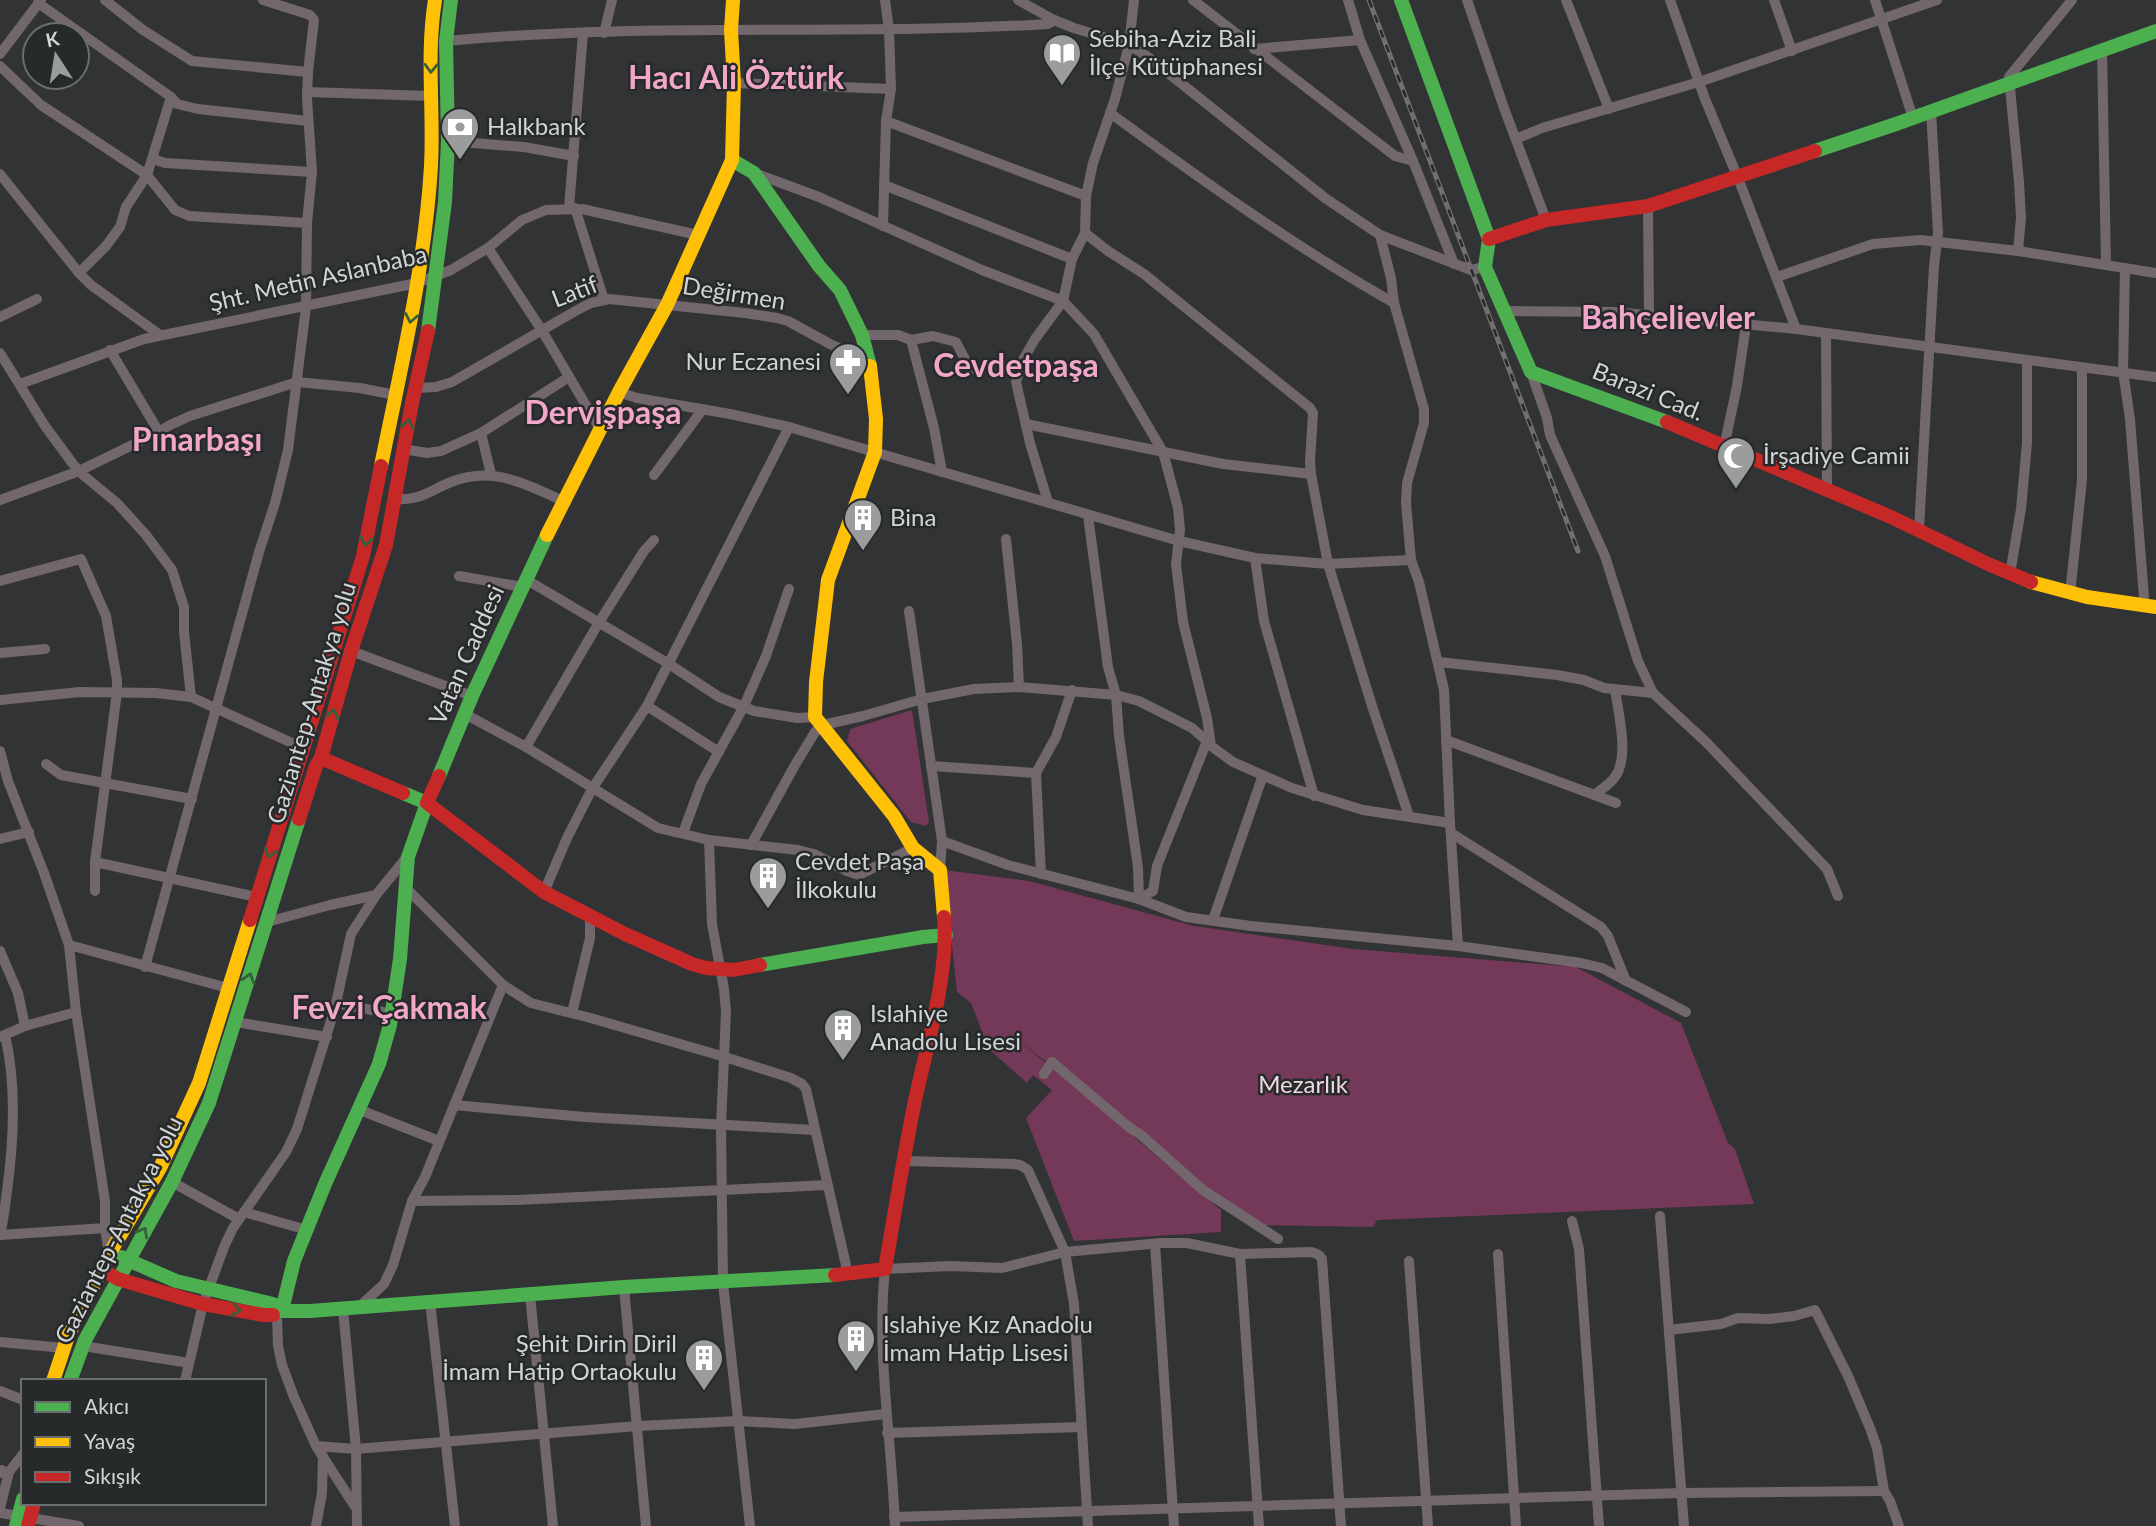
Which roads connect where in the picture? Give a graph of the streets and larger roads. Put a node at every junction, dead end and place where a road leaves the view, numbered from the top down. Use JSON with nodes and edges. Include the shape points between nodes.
{"nodes":[{"id":1,"x":104,"y":0,"type":"edge"},
{"id":2,"x":263,"y":0,"type":"edge"},
{"id":3,"x":435,"y":0,"type":"edge"},
{"id":4,"x":451,"y":0,"type":"edge"},
{"id":5,"x":612,"y":0,"type":"edge"},
{"id":6,"x":733,"y":0,"type":"edge"},
{"id":7,"x":886,"y":0,"type":"edge"},
{"id":8,"x":1018,"y":0,"type":"edge"},
{"id":9,"x":1134,"y":0,"type":"edge"},
{"id":10,"x":1193,"y":0,"type":"edge"},
{"id":11,"x":1348,"y":0,"type":"edge"},
{"id":12,"x":1401,"y":0,"type":"edge"},
{"id":13,"x":1467,"y":0,"type":"edge"},
{"id":14,"x":1566,"y":0,"type":"edge"},
{"id":15,"x":1670,"y":0,"type":"edge"},
{"id":16,"x":1773,"y":0,"type":"edge"},
{"id":17,"x":1875,"y":0,"type":"edge"},
{"id":18,"x":1937,"y":0,"type":"edge"},
{"id":19,"x":40,"y":1,"type":"edge"},
{"id":20,"x":2069,"y":1,"type":"edge"},
{"id":21,"x":1881,"y":19,"type":"junction"},
{"id":22,"x":1054,"y":20,"type":"junction"},
{"id":23,"x":731,"y":30,"type":"junction"},
{"id":24,"x":889,"y":30,"type":"junction"},
{"id":25,"x":2156,"y":31,"type":"edge"},
{"id":26,"x":583,"y":33,"type":"junction"},
{"id":27,"x":604,"y":33,"type":"junction"},
{"id":28,"x":1360,"y":40,"type":"junction"},
{"id":29,"x":446,"y":41,"type":"junction"},
{"id":30,"x":1129,"y":45,"type":"junction"},
{"id":31,"x":1254,"y":49,"type":"junction"},
{"id":32,"x":2102,"y":49,"type":"junction"},
{"id":33,"x":1792,"y":51,"type":"junction"},
{"id":34,"x":0,"y":54,"type":"edge"},
{"id":35,"x":0,"y":66,"type":"edge"},
{"id":36,"x":308,"y":72,"type":"junction"},
{"id":37,"x":1699,"y":82,"type":"junction"},
{"id":38,"x":734,"y":83,"type":"junction"},
{"id":39,"x":2008,"y":83,"type":"junction"},
{"id":40,"x":891,"y":89,"type":"junction"},
{"id":41,"x":307,"y":92,"type":"junction"},
{"id":42,"x":430,"y":96,"type":"junction"},
{"id":43,"x":170,"y":97,"type":"junction"},
{"id":44,"x":1609,"y":109,"type":"junction"},
{"id":45,"x":1931,"y":111,"type":"junction"},
{"id":46,"x":1110,"y":113,"type":"junction"},
{"id":47,"x":1913,"y":118,"type":"junction"},
{"id":48,"x":308,"y":121,"type":"junction"},
{"id":49,"x":886,"y":121,"type":"junction"},
{"id":50,"x":1516,"y":139,"type":"junction"},
{"id":51,"x":448,"y":141,"type":"junction"},
{"id":52,"x":575,"y":156,"type":"junction"},
{"id":53,"x":153,"y":159,"type":"junction"},
{"id":54,"x":732,"y":160,"type":"junction"},
{"id":55,"x":1413,"y":161,"type":"junction"},
{"id":56,"x":312,"y":172,"type":"junction"},
{"id":57,"x":754,"y":173,"type":"junction"},
{"id":58,"x":0,"y":174,"type":"edge"},
{"id":59,"x":147,"y":176,"type":"junction"},
{"id":60,"x":1738,"y":178,"type":"junction"},
{"id":61,"x":884,"y":185,"type":"junction"},
{"id":62,"x":1086,"y":196,"type":"junction"},
{"id":63,"x":1648,"y":206,"type":"junction"},
{"id":64,"x":572,"y":208,"type":"junction"},
{"id":65,"x":1546,"y":220,"type":"junction"},
{"id":66,"x":307,"y":223,"type":"junction"},
{"id":67,"x":883,"y":226,"type":"junction"},
{"id":68,"x":1085,"y":233,"type":"junction"},
{"id":69,"x":698,"y":235,"type":"junction"},
{"id":70,"x":1380,"y":235,"type":"junction"},
{"id":71,"x":1489,"y":239,"type":"junction"},
{"id":72,"x":1937,"y":241,"type":"junction"},
{"id":73,"x":488,"y":248,"type":"junction"},
{"id":74,"x":2018,"y":251,"type":"junction"},
{"id":75,"x":1072,"y":259,"type":"junction"},
{"id":76,"x":1454,"y":264,"type":"junction"},
{"id":77,"x":2106,"y":265,"type":"junction"},
{"id":78,"x":1485,"y":267,"type":"junction"},
{"id":79,"x":2125,"y":268,"type":"junction"},
{"id":80,"x":79,"y":273,"type":"junction"},
{"id":81,"x":2156,"y":273,"type":"edge"},
{"id":82,"x":436,"y":275,"type":"junction"},
{"id":83,"x":1777,"y":277,"type":"junction"},
{"id":84,"x":417,"y":284,"type":"junction"},
{"id":85,"x":37,"y":299,"type":"dead end"},
{"id":86,"x":604,"y":300,"type":"junction"},
{"id":87,"x":1063,"y":301,"type":"junction"},
{"id":88,"x":1394,"y":303,"type":"junction"},
{"id":89,"x":667,"y":305,"type":"junction"},
{"id":90,"x":306,"y":307,"type":"junction"},
{"id":91,"x":1506,"y":311,"type":"junction"},
{"id":92,"x":1650,"y":314,"type":"junction"},
{"id":93,"x":0,"y":317,"type":"edge"},
{"id":94,"x":1746,"y":325,"type":"junction"},
{"id":95,"x":541,"y":329,"type":"junction"},
{"id":96,"x":1796,"y":329,"type":"junction"},
{"id":97,"x":1826,"y":334,"type":"junction"},
{"id":98,"x":160,"y":335,"type":"junction"},
{"id":99,"x":862,"y":335,"type":"junction"},
{"id":100,"x":911,"y":340,"type":"junction"},
{"id":101,"x":1930,"y":346,"type":"junction"},
{"id":102,"x":110,"y":350,"type":"junction"},
{"id":103,"x":0,"y":353,"type":"edge"},
{"id":104,"x":2027,"y":360,"type":"junction"},
{"id":105,"x":870,"y":361,"type":"junction"},
{"id":106,"x":2082,"y":368,"type":"junction"},
{"id":107,"x":976,"y":370,"type":"dead end"},
{"id":108,"x":1531,"y":372,"type":"junction"},
{"id":109,"x":2123,"y":372,"type":"junction"},
{"id":110,"x":569,"y":377,"type":"junction"},
{"id":111,"x":2156,"y":377,"type":"edge"},
{"id":112,"x":297,"y":382,"type":"junction"},
{"id":113,"x":20,"y":384,"type":"junction"},
{"id":114,"x":416,"y":388,"type":"junction"},
{"id":115,"x":619,"y":392,"type":"junction"},
{"id":116,"x":395,"y":395,"type":"junction"},
{"id":117,"x":703,"y":409,"type":"junction"},
{"id":118,"x":1026,"y":424,"type":"junction"},
{"id":119,"x":789,"y":427,"type":"junction"},
{"id":120,"x":600,"y":429,"type":"junction"},
{"id":121,"x":159,"y":432,"type":"junction"},
{"id":122,"x":481,"y":433,"type":"junction"},
{"id":123,"x":1724,"y":447,"type":"junction"},
{"id":124,"x":404,"y":449,"type":"junction"},
{"id":125,"x":875,"y":452,"type":"junction"},
{"id":126,"x":1163,"y":452,"type":"junction"},
{"id":127,"x":79,"y":471,"type":"junction"},
{"id":128,"x":942,"y":472,"type":"junction"},
{"id":129,"x":491,"y":474,"type":"junction"},
{"id":130,"x":1311,"y":474,"type":"junction"},
{"id":131,"x":654,"y":475,"type":"dead end"},
{"id":132,"x":1827,"y":489,"type":"junction"},
{"id":133,"x":394,"y":499,"type":"junction"},
{"id":134,"x":0,"y":500,"type":"edge"},
{"id":135,"x":566,"y":502,"type":"junction"},
{"id":136,"x":1048,"y":502,"type":"junction"},
{"id":137,"x":1088,"y":515,"type":"junction"},
{"id":138,"x":1919,"y":529,"type":"junction"},
{"id":139,"x":1006,"y":539,"type":"dead end"},
{"id":140,"x":654,"y":540,"type":"dead end"},
{"id":141,"x":1179,"y":541,"type":"junction"},
{"id":142,"x":1255,"y":558,"type":"junction"},
{"id":143,"x":1411,"y":560,"type":"junction"},
{"id":144,"x":1328,"y":564,"type":"junction"},
{"id":145,"x":2010,"y":574,"type":"junction"},
{"id":146,"x":459,"y":576,"type":"dead end"},
{"id":147,"x":0,"y":581,"type":"edge"},
{"id":148,"x":525,"y":583,"type":"junction"},
{"id":149,"x":789,"y":589,"type":"dead end"},
{"id":150,"x":2070,"y":594,"type":"junction"},
{"id":151,"x":2149,"y":607,"type":"edge"},
{"id":152,"x":909,"y":611,"type":"dead end"},
{"id":153,"x":598,"y":624,"type":"junction"},
{"id":154,"x":45,"y":649,"type":"dead end"},
{"id":155,"x":351,"y":651,"type":"junction"},
{"id":156,"x":0,"y":653,"type":"edge"},
{"id":157,"x":1439,"y":662,"type":"junction"},
{"id":158,"x":669,"y":664,"type":"junction"},
{"id":159,"x":1019,"y":687,"type":"junction"},
{"id":160,"x":1615,"y":689,"type":"junction"},
{"id":161,"x":1072,"y":690,"type":"junction"},
{"id":162,"x":117,"y":692,"type":"junction"},
{"id":163,"x":1653,"y":693,"type":"junction"},
{"id":164,"x":1116,"y":695,"type":"junction"},
{"id":165,"x":472,"y":696,"type":"junction"},
{"id":166,"x":191,"y":697,"type":"junction"},
{"id":167,"x":922,"y":699,"type":"junction"},
{"id":168,"x":0,"y":700,"type":"edge"},
{"id":169,"x":647,"y":706,"type":"junction"},
{"id":170,"x":744,"y":706,"type":"junction"},
{"id":171,"x":217,"y":708,"type":"junction"},
{"id":172,"x":465,"y":714,"type":"junction"},
{"id":173,"x":819,"y":721,"type":"junction"},
{"id":174,"x":1447,"y":740,"type":"junction"},
{"id":175,"x":1209,"y":744,"type":"junction"},
{"id":176,"x":526,"y":747,"type":"junction"},
{"id":177,"x":303,"y":748,"type":"junction"},
{"id":178,"x":0,"y":751,"type":"edge"},
{"id":179,"x":719,"y":752,"type":"junction"},
{"id":180,"x":321,"y":758,"type":"junction"},
{"id":181,"x":46,"y":764,"type":"dead end"},
{"id":182,"x":931,"y":766,"type":"junction"},
{"id":183,"x":1036,"y":773,"type":"junction"},
{"id":184,"x":1263,"y":775,"type":"junction"},
{"id":185,"x":4,"y":782,"type":"edge"},
{"id":186,"x":104,"y":783,"type":"junction"},
{"id":187,"x":592,"y":789,"type":"junction"},
{"id":188,"x":1594,"y":795,"type":"junction"},
{"id":189,"x":1314,"y":796,"type":"junction"},
{"id":190,"x":192,"y":799,"type":"junction"},
{"id":191,"x":427,"y":803,"type":"junction"},
{"id":192,"x":1616,"y":803,"type":"dead end"},
{"id":193,"x":1409,"y":817,"type":"junction"},
{"id":194,"x":1450,"y":828,"type":"junction"},
{"id":195,"x":29,"y":832,"type":"junction"},
{"id":196,"x":683,"y":834,"type":"junction"},
{"id":197,"x":0,"y":839,"type":"edge"},
{"id":198,"x":709,"y":840,"type":"junction"},
{"id":199,"x":942,"y":841,"type":"junction"},
{"id":200,"x":751,"y":845,"type":"junction"},
{"id":201,"x":914,"y":848,"type":"junction"},
{"id":202,"x":408,"y":857,"type":"junction"},
{"id":203,"x":95,"y":862,"type":"junction"},
{"id":204,"x":940,"y":870,"type":"junction"},
{"id":205,"x":1041,"y":874,"type":"junction"},
{"id":206,"x":170,"y":879,"type":"junction"},
{"id":207,"x":406,"y":888,"type":"junction"},
{"id":208,"x":95,"y":891,"type":"dead end"},
{"id":209,"x":544,"y":892,"type":"junction"},
{"id":210,"x":376,"y":895,"type":"junction"},
{"id":211,"x":1838,"y":896,"type":"dead end"},
{"id":212,"x":257,"y":897,"type":"junction"},
{"id":213,"x":1139,"y":899,"type":"junction"},
{"id":214,"x":590,"y":916,"type":"junction"},
{"id":215,"x":1213,"y":920,"type":"junction"},
{"id":216,"x":267,"y":922,"type":"junction"},
{"id":217,"x":946,"y":935,"type":"junction"},
{"id":218,"x":69,"y":945,"type":"junction"},
{"id":219,"x":1458,"y":946,"type":"junction"},
{"id":220,"x":0,"y":951,"type":"edge"},
{"id":221,"x":145,"y":967,"type":"junction"},
{"id":222,"x":720,"y":970,"type":"junction"},
{"id":223,"x":1626,"y":981,"type":"junction"},
{"id":224,"x":503,"y":985,"type":"junction"},
{"id":225,"x":228,"y":988,"type":"junction"},
{"id":226,"x":337,"y":1003,"type":"junction"},
{"id":227,"x":76,"y":1012,"type":"junction"},
{"id":228,"x":1686,"y":1012,"type":"dead end"},
{"id":229,"x":572,"y":1013,"type":"junction"},
{"id":230,"x":392,"y":1014,"type":"junction"},
{"id":231,"x":235,"y":1023,"type":"junction"},
{"id":232,"x":25,"y":1026,"type":"junction"},
{"id":233,"x":3,"y":1036,"type":"edge"},
{"id":234,"x":327,"y":1037,"type":"junction"},
{"id":235,"x":725,"y":1057,"type":"junction"},
{"id":236,"x":1044,"y":1074,"type":"dead end"},
{"id":237,"x":454,"y":1105,"type":"junction"},
{"id":238,"x":359,"y":1110,"type":"junction"},
{"id":239,"x":721,"y":1126,"type":"junction"},
{"id":240,"x":815,"y":1130,"type":"junction"},
{"id":241,"x":439,"y":1140,"type":"junction"},
{"id":242,"x":905,"y":1161,"type":"junction"},
{"id":243,"x":172,"y":1182,"type":"junction"},
{"id":244,"x":827,"y":1185,"type":"junction"},
{"id":245,"x":723,"y":1189,"type":"junction"},
{"id":246,"x":412,"y":1200,"type":"junction"},
{"id":247,"x":241,"y":1216,"type":"junction"},
{"id":248,"x":1660,"y":1216,"type":"dead end"},
{"id":249,"x":1572,"y":1221,"type":"dead end"},
{"id":250,"x":105,"y":1228,"type":"junction"},
{"id":251,"x":307,"y":1230,"type":"junction"},
{"id":252,"x":0,"y":1235,"type":"edge"},
{"id":253,"x":1278,"y":1239,"type":"dead end"},
{"id":254,"x":1155,"y":1244,"type":"junction"},
{"id":255,"x":110,"y":1252,"type":"junction"},
{"id":256,"x":1065,"y":1252,"type":"junction"},
{"id":257,"x":1240,"y":1254,"type":"junction"},
{"id":258,"x":1498,"y":1254,"type":"dead end"},
{"id":259,"x":127,"y":1260,"type":"junction"},
{"id":260,"x":1409,"y":1261,"type":"dead end"},
{"id":261,"x":101,"y":1269,"type":"junction"},
{"id":262,"x":885,"y":1269,"type":"junction"},
{"id":263,"x":848,"y":1274,"type":"junction"},
{"id":264,"x":118,"y":1279,"type":"junction"},
{"id":265,"x":723,"y":1283,"type":"junction"},
{"id":266,"x":624,"y":1287,"type":"junction"},
{"id":267,"x":208,"y":1290,"type":"junction"},
{"id":268,"x":530,"y":1295,"type":"junction"},
{"id":269,"x":430,"y":1301,"type":"junction"},
{"id":270,"x":203,"y":1304,"type":"junction"},
{"id":271,"x":359,"y":1307,"type":"junction"},
{"id":272,"x":343,"y":1309,"type":"junction"},
{"id":273,"x":278,"y":1310,"type":"junction"},
{"id":274,"x":1669,"y":1330,"type":"junction"},
{"id":275,"x":0,"y":1342,"type":"edge"},
{"id":276,"x":83,"y":1346,"type":"junction"},
{"id":277,"x":64,"y":1348,"type":"junction"},
{"id":278,"x":189,"y":1363,"type":"junction"},
{"id":279,"x":53,"y":1379,"type":"edge"},
{"id":280,"x":71,"y":1379,"type":"edge"},
{"id":281,"x":185,"y":1379,"type":"edge"},
{"id":282,"x":0,"y":1391,"type":"edge"},
{"id":283,"x":21,"y":1399,"type":"edge"},
{"id":284,"x":886,"y":1414,"type":"junction"},
{"id":285,"x":738,"y":1421,"type":"junction"},
{"id":286,"x":638,"y":1426,"type":"junction"},
{"id":287,"x":1081,"y":1427,"type":"junction"},
{"id":288,"x":887,"y":1433,"type":"junction"},
{"id":289,"x":545,"y":1434,"type":"junction"},
{"id":290,"x":446,"y":1440,"type":"junction"},
{"id":291,"x":316,"y":1446,"type":"junction"},
{"id":292,"x":356,"y":1449,"type":"junction"},
{"id":293,"x":21,"y":1456,"type":"edge"},
{"id":294,"x":323,"y":1456,"type":"junction"},
{"id":295,"x":3,"y":1471,"type":"edge"},
{"id":296,"x":1884,"y":1491,"type":"junction"},
{"id":297,"x":1681,"y":1493,"type":"junction"},
{"id":298,"x":1596,"y":1496,"type":"junction"},
{"id":299,"x":1514,"y":1498,"type":"junction"},
{"id":300,"x":1426,"y":1501,"type":"junction"},
{"id":301,"x":1339,"y":1504,"type":"junction"},
{"id":302,"x":33,"y":1505,"type":"edge"},
{"id":303,"x":1257,"y":1507,"type":"junction"},
{"id":304,"x":356,"y":1508,"type":"junction"},
{"id":305,"x":1173,"y":1509,"type":"junction"},
{"id":306,"x":0,"y":1510,"type":"edge"},
{"id":307,"x":1086,"y":1512,"type":"junction"},
{"id":308,"x":23,"y":1521,"type":"edge"},
{"id":309,"x":895,"y":1521,"type":"edge"},
{"id":310,"x":79,"y":1526,"type":"edge"},
{"id":311,"x":316,"y":1526,"type":"edge"},
{"id":312,"x":358,"y":1526,"type":"edge"},
{"id":313,"x":455,"y":1526,"type":"edge"},
{"id":314,"x":553,"y":1526,"type":"edge"},
{"id":315,"x":646,"y":1526,"type":"edge"},
{"id":316,"x":750,"y":1526,"type":"edge"},
{"id":317,"x":1088,"y":1526,"type":"edge"},
{"id":318,"x":1174,"y":1526,"type":"edge"},
{"id":319,"x":1259,"y":1526,"type":"edge"},
{"id":320,"x":1341,"y":1526,"type":"edge"},
{"id":321,"x":1428,"y":1526,"type":"edge"},
{"id":322,"x":1516,"y":1526,"type":"edge"},
{"id":323,"x":1599,"y":1526,"type":"edge"},
{"id":324,"x":1684,"y":1526,"type":"edge"},
{"id":325,"x":1899,"y":1526,"type":"edge"}],
"edges":[{"from":1,"to":36,"type":"street","via":[[192,61]]},
{"from":2,"to":36,"type":"street","via":[[314,20]]},
{"from":3,"to":42,"type":"street","name":"Gaziantep-Antakya yolu","one_way":true},
{"from":4,"to":29,"type":"street","name":"Gaziantep-Antakya yolu"},
{"from":5,"to":27,"type":"street"},
{"from":6,"to":23,"type":"street","name":"Vatan Caddesi"},
{"from":7,"to":24,"type":"street"},
{"from":8,"to":22,"type":"street"},
{"from":9,"to":30,"type":"street"},
{"from":10,"to":31,"type":"street"},
{"from":11,"to":28,"type":"street"},
{"from":12,"to":71,"type":"street"},
{"from":13,"to":50,"type":"street"},
{"from":14,"to":44,"type":"street"},
{"from":15,"to":37,"type":"street"},
{"from":16,"to":33,"type":"street"},
{"from":17,"to":21,"type":"street"},
{"from":18,"to":21,"type":"street"},
{"from":19,"to":34,"type":"street"},
{"from":19,"to":43,"type":"street"},
{"from":20,"to":39,"type":"street"},
{"from":21,"to":33,"type":"street"},
{"from":21,"to":47,"type":"street"},
{"from":22,"to":24,"type":"street","via":[[1048,24]]},
{"from":22,"to":30,"type":"street"},
{"from":23,"to":24,"type":"street"},
{"from":23,"to":27,"type":"street"},
{"from":23,"to":38,"type":"street","name":"Vatan Caddesi"},
{"from":24,"to":40,"type":"street"},
{"from":25,"to":32,"type":"street"},
{"from":26,"to":27,"type":"street"},
{"from":26,"to":29,"type":"street"},
{"from":26,"to":52,"type":"street"},
{"from":28,"to":31,"type":"street"},
{"from":28,"to":55,"type":"street"},
{"from":29,"to":51,"type":"street","name":"Gaziantep-Antakya yolu"},
{"from":30,"to":46,"type":"street"},
{"from":30,"to":70,"type":"street","via":[[1325,198]]},
{"from":31,"to":55,"type":"street","via":[[1395,156]]},
{"from":32,"to":39,"type":"street"},
{"from":32,"to":77,"type":"street"},
{"from":33,"to":37,"type":"street"},
{"from":35,"to":59,"type":"street","via":[[41,105]]},
{"from":36,"to":41,"type":"street"},
{"from":37,"to":44,"type":"street"},
{"from":37,"to":60,"type":"street"},
{"from":38,"to":40,"type":"street"},
{"from":38,"to":54,"type":"street","name":"Vatan Caddesi"},
{"from":39,"to":45,"type":"street"},
{"from":39,"to":74,"type":"street","via":[[2020,182]]},
{"from":40,"to":49,"type":"street"},
{"from":41,"to":42,"type":"street"},
{"from":41,"to":48,"type":"street"},
{"from":42,"to":84,"type":"street","name":"Gaziantep-Antakya yolu","via":[[431,164]]},
{"from":43,"to":48,"type":"street","via":[[177,104],[198,109]]},
{"from":43,"to":53,"type":"street"},
{"from":44,"to":50,"type":"street"},
{"from":45,"to":47,"type":"street"},
{"from":45,"to":72,"type":"street"},
{"from":46,"to":62,"type":"street"},
{"from":46,"to":88,"type":"street","via":[[1225,196]]},
{"from":47,"to":60,"type":"street"},
{"from":48,"to":56,"type":"street"},
{"from":49,"to":61,"type":"street"},
{"from":49,"to":62,"type":"street"},
{"from":50,"to":65,"type":"street"},
{"from":51,"to":52,"type":"street"},
{"from":51,"to":82,"type":"street","name":"Gaziantep-Antakya yolu"},
{"from":52,"to":64,"type":"street"},
{"from":53,"to":56,"type":"street"},
{"from":53,"to":59,"type":"street"},
{"from":54,"to":57,"type":"street"},
{"from":54,"to":69,"type":"street","name":"Vatan Caddesi"},
{"from":55,"to":76,"type":"street"},
{"from":56,"to":66,"type":"street"},
{"from":57,"to":67,"type":"street"},
{"from":57,"to":99,"type":"street","via":[[840,290]]},
{"from":58,"to":80,"type":"street"},
{"from":59,"to":66,"type":"street","via":[[175,209],[189,216]]},
{"from":59,"to":80,"type":"street","via":[[126,207],[120,227]]},
{"from":60,"to":63,"type":"street"},
{"from":60,"to":83,"type":"street"},
{"from":61,"to":67,"type":"street"},
{"from":61,"to":75,"type":"street"},
{"from":62,"to":68,"type":"street"},
{"from":63,"to":65,"type":"street"},
{"from":63,"to":92,"type":"street"},
{"from":64,"to":69,"type":"street","name":"Şht. Metin Aslanbaba"},
{"from":64,"to":73,"type":"street","name":"Şht. Metin Aslanbaba","via":[[534,214]]},
{"from":64,"to":86,"type":"street"},
{"from":65,"to":71,"type":"street"},
{"from":66,"to":90,"type":"street"},
{"from":67,"to":87,"type":"street"},
{"from":68,"to":75,"type":"street"},
{"from":68,"to":130,"type":"street","via":[[1144,274],[1310,408],[1314,418]]},
{"from":69,"to":89,"type":"street","name":"Vatan Caddesi"},
{"from":70,"to":76,"type":"street"},
{"from":70,"to":88,"type":"street"},
{"from":71,"to":78,"type":"street"},
{"from":72,"to":74,"type":"street"},
{"from":72,"to":83,"type":"street","via":[[1873,244]]},
{"from":72,"to":101,"type":"street"},
{"from":73,"to":82,"type":"street","name":"Şht. Metin Aslanbaba"},
{"from":73,"to":95,"type":"street"},
{"from":74,"to":77,"type":"street"},
{"from":75,"to":87,"type":"street"},
{"from":76,"to":78,"type":"street","via":[[1471,270]]},
{"from":77,"to":79,"type":"street"},
{"from":78,"to":91,"type":"street"},
{"from":79,"to":81,"type":"street"},
{"from":79,"to":109,"type":"street"},
{"from":80,"to":98,"type":"street"},
{"from":82,"to":84,"type":"street","name":"Şht. Metin Aslanbaba"},
{"from":82,"to":114,"type":"street","name":"Gaziantep-Antakya yolu"},
{"from":83,"to":96,"type":"street"},
{"from":84,"to":90,"type":"street","name":"Şht. Metin Aslanbaba"},
{"from":84,"to":116,"type":"street","name":"Gaziantep-Antakya yolu","one_way":true},
{"from":85,"to":93,"type":"street"},
{"from":86,"to":89,"type":"street","name":"Latif"},
{"from":86,"to":95,"type":"street","name":"Latif"},
{"from":87,"to":118,"type":"street","via":[[1019,370],[1016,382]]},
{"from":87,"to":126,"type":"street","via":[[1094,334]]},
{"from":88,"to":143,"type":"street","via":[[1424,409],[1406,493]]},
{"from":89,"to":105,"type":"street","name":"Değirmen","via":[[777,318]]},
{"from":89,"to":115,"type":"street","name":"Vatan Caddesi"},
{"from":90,"to":98,"type":"street","name":"Şht. Metin Aslanbaba"},
{"from":90,"to":112,"type":"street"},
{"from":91,"to":92,"type":"street"},
{"from":91,"to":108,"type":"street"},
{"from":92,"to":94,"type":"street"},
{"from":94,"to":96,"type":"street"},
{"from":94,"to":123,"type":"street"},
{"from":95,"to":110,"type":"street"},
{"from":95,"to":114,"type":"street","name":"Latif","via":[[452,382]]},
{"from":96,"to":97,"type":"street"},
{"from":97,"to":101,"type":"street"},
{"from":97,"to":132,"type":"street"},
{"from":98,"to":102,"type":"street","name":"Şht. Metin Aslanbaba"},
{"from":99,"to":100,"type":"street","via":[[898,335]]},
{"from":99,"to":105,"type":"street"},
{"from":100,"to":107,"type":"street","via":[[933,336],[956,342],[968,365]]},
{"from":100,"to":128,"type":"street"},
{"from":101,"to":104,"type":"street"},
{"from":101,"to":138,"type":"street"},
{"from":102,"to":113,"type":"street","name":"Şht. Metin Aslanbaba"},
{"from":102,"to":121,"type":"street"},
{"from":103,"to":113,"type":"street"},
{"from":104,"to":106,"type":"street"},
{"from":104,"to":145,"type":"street","via":[[2027,443]]},
{"from":105,"to":125,"type":"street"},
{"from":106,"to":109,"type":"street"},
{"from":106,"to":150,"type":"street","via":[[2082,480]]},
{"from":108,"to":123,"type":"street","name":"Barazi Cad."},
{"from":108,"to":163,"type":"street","via":[[1550,435],[1605,556],[1638,661]]},
{"from":109,"to":111,"type":"street"},
{"from":109,"to":151,"type":"street","via":[[2144,597]]},
{"from":110,"to":120,"type":"street"},
{"from":110,"to":122,"type":"street"},
{"from":112,"to":116,"type":"street"},
{"from":112,"to":121,"type":"street","via":[[190,416]]},
{"from":112,"to":171,"type":"street","via":[[288,450]]},
{"from":113,"to":127,"type":"street","via":[[44,426]]},
{"from":124,"to":114,"type":"street","name":"Gaziantep-Antakya yolu","one_way":true},
{"from":115,"to":117,"type":"street"},
{"from":115,"to":120,"type":"street","name":"Vatan Caddesi"},
{"from":116,"to":177,"type":"street","name":"Gaziantep-Antakya yolu","one_way":true,"via":[[363,556]]},
{"from":117,"to":119,"type":"street"},
{"from":117,"to":131,"type":"street"},
{"from":118,"to":126,"type":"street"},
{"from":118,"to":136,"type":"street"},
{"from":119,"to":125,"type":"street"},
{"from":119,"to":158,"type":"street"},
{"from":120,"to":135,"type":"street","name":"Vatan Caddesi"},
{"from":121,"to":127,"type":"street"},
{"from":122,"to":124,"type":"street","via":[[437,453]]},
{"from":122,"to":129,"type":"street"},
{"from":123,"to":132,"type":"street","name":"Barazi Cad."},
{"from":124,"to":133,"type":"street","name":"Gaziantep-Antakya yolu"},
{"from":125,"to":128,"type":"street"},
{"from":125,"to":173,"type":"street","via":[[828,580],[816,682]]},
{"from":126,"to":130,"type":"street"},
{"from":126,"to":141,"type":"street","via":[[1178,508]]},
{"from":127,"to":134,"type":"street"},
{"from":127,"to":166,"type":"street","via":[[117,503],[172,570],[184,607]]},
{"from":128,"to":136,"type":"street"},
{"from":129,"to":133,"type":"street","via":[[455,481],[418,498]]},
{"from":129,"to":135,"type":"street"},
{"from":130,"to":144,"type":"street"},
{"from":132,"to":138,"type":"street","name":"Barazi Cad."},
{"from":133,"to":155,"type":"street","name":"Gaziantep-Antakya yolu","via":[[386,545]]},
{"from":135,"to":148,"type":"street","name":"Vatan Caddesi"},
{"from":136,"to":137,"type":"street"},
{"from":137,"to":141,"type":"street"},
{"from":137,"to":164,"type":"street","via":[[1108,667]]},
{"from":138,"to":145,"type":"street","name":"Barazi Cad."},
{"from":139,"to":159,"type":"street"},
{"from":140,"to":153,"type":"street"},
{"from":141,"to":142,"type":"street"},
{"from":141,"to":175,"type":"street","via":[[1176,564],[1183,622]]},
{"from":142,"to":144,"type":"street"},
{"from":142,"to":189,"type":"street","via":[[1264,621]]},
{"from":143,"to":144,"type":"street"},
{"from":143,"to":157,"type":"street"},
{"from":144,"to":193,"type":"street"},
{"from":145,"to":150,"type":"street","name":"Barazi Cad."},
{"from":146,"to":148,"type":"street"},
{"from":147,"to":162,"type":"street","via":[[81,559],[106,616]]},
{"from":148,"to":153,"type":"street"},
{"from":148,"to":165,"type":"street","name":"Vatan Caddesi"},
{"from":149,"to":170,"type":"street"},
{"from":150,"to":151,"type":"street","name":"Barazi Cad."},
{"from":152,"to":167,"type":"street"},
{"from":153,"to":158,"type":"street"},
{"from":153,"to":176,"type":"street"},
{"from":154,"to":156,"type":"street"},
{"from":155,"to":165,"type":"street"},
{"from":180,"to":155,"type":"street","name":"Gaziantep-Antakya yolu","one_way":true},
{"from":157,"to":160,"type":"street","via":[[1557,675]]},
{"from":157,"to":174,"type":"street"},
{"from":158,"to":169,"type":"street"},
{"from":158,"to":170,"type":"street","via":[[719,697]]},
{"from":159,"to":161,"type":"street"},
{"from":159,"to":167,"type":"street","via":[[974,689]]},
{"from":160,"to":163,"type":"street"},
{"from":160,"to":188,"type":"street","via":[[1622,762],[1612,780]]},
{"from":161,"to":164,"type":"street"},
{"from":161,"to":183,"type":"street","via":[[1056,737]]},
{"from":162,"to":166,"type":"street"},
{"from":162,"to":168,"type":"street"},
{"from":162,"to":186,"type":"street"},
{"from":163,"to":211,"type":"street","via":[[1827,869]]},
{"from":164,"to":175,"type":"street","via":[[1173,717]]},
{"from":164,"to":213,"type":"street"},
{"from":165,"to":172,"type":"street","name":"Vatan Caddesi"},
{"from":166,"to":171,"type":"street"},
{"from":167,"to":173,"type":"street","via":[[863,716]]},
{"from":167,"to":182,"type":"street"},
{"from":169,"to":179,"type":"street"},
{"from":169,"to":187,"type":"street"},
{"from":170,"to":173,"type":"street"},
{"from":170,"to":179,"type":"street"},
{"from":171,"to":177,"type":"street"},
{"from":171,"to":190,"type":"street"},
{"from":172,"to":176,"type":"street"},
{"from":172,"to":191,"type":"street","name":"Vatan Caddesi"},
{"from":173,"to":200,"type":"street"},
{"from":173,"to":201,"type":"street"},
{"from":174,"to":188,"type":"street"},
{"from":174,"to":194,"type":"street"},
{"from":175,"to":184,"type":"street","via":[[1233,762]]},
{"from":175,"to":213,"type":"street","via":[[1157,866],[1153,891]]},
{"from":176,"to":187,"type":"street"},
{"from":177,"to":212,"type":"street","name":"Gaziantep-Antakya yolu","one_way":true},
{"from":178,"to":185,"type":"street"},
{"from":179,"to":196,"type":"street","via":[[701,784]]},
{"from":180,"to":191,"type":"street"},
{"from":180,"to":216,"type":"street","name":"Gaziantep-Antakya yolu"},
{"from":181,"to":186,"type":"street","via":[[61,775]]},
{"from":182,"to":183,"type":"street"},
{"from":182,"to":199,"type":"street"},
{"from":183,"to":205,"type":"street"},
{"from":184,"to":189,"type":"street"},
{"from":184,"to":215,"type":"street"},
{"from":185,"to":195,"type":"street"},
{"from":186,"to":190,"type":"street"},
{"from":186,"to":203,"type":"street"},
{"from":187,"to":196,"type":"street","via":[[658,828]]},
{"from":187,"to":209,"type":"street"},
{"from":188,"to":192,"type":"street"},
{"from":189,"to":193,"type":"street"},
{"from":190,"to":206,"type":"street"},
{"from":191,"to":202,"type":"street","name":"Vatan Caddesi"},
{"from":191,"to":209,"type":"street"},
{"from":193,"to":194,"type":"street"},
{"from":194,"to":219,"type":"street"},
{"from":194,"to":223,"type":"street","via":[[1601,927]]},
{"from":195,"to":197,"type":"street"},
{"from":195,"to":218,"type":"street"},
{"from":196,"to":198,"type":"street"},
{"from":198,"to":200,"type":"street"},
{"from":198,"to":222,"type":"street","via":[[712,923]]},
{"from":199,"to":204,"type":"street"},
{"from":199,"to":205,"type":"street"},
{"from":200,"to":201,"type":"street","via":[[814,854],[859,875]]},
{"from":201,"to":204,"type":"street"},
{"from":202,"to":207,"type":"street","name":"Vatan Caddesi"},
{"from":202,"to":210,"type":"street"},
{"from":203,"to":206,"type":"street"},
{"from":203,"to":208,"type":"street"},
{"from":204,"to":217,"type":"street"},
{"from":205,"to":213,"type":"street"},
{"from":206,"to":212,"type":"street"},
{"from":206,"to":221,"type":"street"},
{"from":207,"to":224,"type":"street"},
{"from":207,"to":230,"type":"street","name":"Vatan Caddesi"},
{"from":209,"to":214,"type":"street"},
{"from":210,"to":216,"type":"street"},
{"from":210,"to":226,"type":"street","via":[[351,934]]},
{"from":212,"to":225,"type":"street","name":"Gaziantep-Antakya yolu"},
{"from":213,"to":215,"type":"street","via":[[1186,917]]},
{"from":214,"to":222,"type":"street","via":[[692,964]]},
{"from":214,"to":229,"type":"street","via":[[590,938]]},
{"from":215,"to":219,"type":"street"},
{"from":231,"to":216,"type":"street","name":"Gaziantep-Antakya yolu","one_way":true},
{"from":217,"to":222,"type":"street"},
{"from":217,"to":242,"type":"street"},
{"from":218,"to":221,"type":"street"},
{"from":218,"to":227,"type":"street"},
{"from":219,"to":223,"type":"street","via":[[1581,963]]},
{"from":220,"to":232,"type":"street","via":[[18,993]]},
{"from":221,"to":225,"type":"street"},
{"from":222,"to":235,"type":"street","via":[[726,1012]]},
{"from":223,"to":228,"type":"street"},
{"from":224,"to":229,"type":"street","via":[[531,1003]]},
{"from":224,"to":237,"type":"street"},
{"from":225,"to":255,"type":"street","name":"Gaziantep-Antakya yolu","via":[[199,1083],[160,1168]]},
{"from":226,"to":230,"type":"street"},
{"from":226,"to":234,"type":"street"},
{"from":227,"to":232,"type":"street"},
{"from":227,"to":250,"type":"street","via":[[105,1201]]},
{"from":229,"to":235,"type":"street"},
{"from":230,"to":238,"type":"street","name":"Vatan Caddesi","via":[[379,1064]]},
{"from":231,"to":234,"type":"street"},
{"from":231,"to":243,"type":"street","name":"Gaziantep-Antakya yolu","via":[[209,1103]]},
{"from":232,"to":233,"type":"street"},
{"from":233,"to":252,"type":"street","via":[[10,1058],[13,1131]]},
{"from":234,"to":247,"type":"street","via":[[286,1152]]},
{"from":235,"to":239,"type":"street"},
{"from":235,"to":240,"type":"street","via":[[802,1084]]},
{"from":236,"to":253,"type":"street","via":[[1052,1062],[1203,1189]]},
{"from":237,"to":239,"type":"street"},
{"from":237,"to":241,"type":"street"},
{"from":238,"to":241,"type":"street"},
{"from":238,"to":251,"type":"street","name":"Vatan Caddesi"},
{"from":239,"to":240,"type":"street"},
{"from":239,"to":245,"type":"street"},
{"from":240,"to":244,"type":"street"},
{"from":241,"to":246,"type":"street"},
{"from":242,"to":256,"type":"street","via":[[1025,1167]]},
{"from":242,"to":262,"type":"street"},
{"from":243,"to":247,"type":"street"},
{"from":259,"to":243,"type":"street","name":"Gaziantep-Antakya yolu","one_way":true},
{"from":244,"to":245,"type":"street"},
{"from":244,"to":263,"type":"street"},
{"from":245,"to":246,"type":"street","via":[[517,1200]]},
{"from":245,"to":265,"type":"street"},
{"from":246,"to":271,"type":"street","via":[[384,1284]]},
{"from":247,"to":251,"type":"street"},
{"from":247,"to":267,"type":"street"},
{"from":248,"to":274,"type":"street"},
{"from":249,"to":298,"type":"street","via":[[1579,1249]]},
{"from":250,"to":252,"type":"street"},
{"from":250,"to":255,"type":"street"},
{"from":251,"to":273,"type":"street","name":"Vatan Caddesi"},
{"from":254,"to":256,"type":"street"},
{"from":254,"to":257,"type":"street","via":[[1187,1243]]},
{"from":254,"to":305,"type":"street"},
{"from":255,"to":259,"type":"street"},
{"from":255,"to":261,"type":"street","name":"Gaziantep-Antakya yolu"},
{"from":256,"to":262,"type":"street","via":[[1002,1268]]},
{"from":256,"to":287,"type":"street","via":[[1074,1304]]},
{"from":257,"to":301,"type":"street","via":[[1312,1252],[1322,1259]]},
{"from":257,"to":303,"type":"street"},
{"from":258,"to":299,"type":"street"},
{"from":259,"to":264,"type":"street","name":"Gaziantep-Antakya yolu"},
{"from":259,"to":267,"type":"street","via":[[160,1276]]},
{"from":260,"to":300,"type":"street"},
{"from":261,"to":264,"type":"street"},
{"from":261,"to":277,"type":"street","name":"Gaziantep-Antakya yolu"},
{"from":262,"to":263,"type":"street"},
{"from":262,"to":284,"type":"street"},
{"from":263,"to":265,"type":"street"},
{"from":264,"to":270,"type":"street"},
{"from":264,"to":276,"type":"street","name":"Gaziantep-Antakya yolu"},
{"from":265,"to":266,"type":"street"},
{"from":265,"to":285,"type":"street"},
{"from":266,"to":268,"type":"street"},
{"from":266,"to":286,"type":"street"},
{"from":267,"to":270,"type":"street"},
{"from":267,"to":273,"type":"street"},
{"from":268,"to":269,"type":"street"},
{"from":268,"to":289,"type":"street"},
{"from":269,"to":271,"type":"street"},
{"from":269,"to":290,"type":"street"},
{"from":270,"to":273,"type":"street","one_way":true,"via":[[263,1315]]},
{"from":270,"to":278,"type":"street"},
{"from":271,"to":272,"type":"street"},
{"from":272,"to":273,"type":"street"},
{"from":272,"to":292,"type":"street"},
{"from":273,"to":291,"type":"street","via":[[282,1365]]},
{"from":274,"to":296,"type":"street","via":[[1815,1310],[1870,1428]]},
{"from":274,"to":297,"type":"street"},
{"from":275,"to":277,"type":"street"},
{"from":276,"to":278,"type":"street"},
{"from":276,"to":280,"type":"street","name":"Gaziantep-Antakya yolu"},
{"from":277,"to":279,"type":"street","name":"Gaziantep-Antakya yolu"},
{"from":278,"to":281,"type":"street"},
{"from":282,"to":283,"type":"street"},
{"from":284,"to":285,"type":"street","via":[[795,1424]]},
{"from":284,"to":288,"type":"street"},
{"from":285,"to":286,"type":"street"},
{"from":285,"to":316,"type":"street"},
{"from":286,"to":289,"type":"street"},
{"from":286,"to":315,"type":"street"},
{"from":287,"to":288,"type":"street"},
{"from":287,"to":307,"type":"street"},
{"from":288,"to":309,"type":"street"},
{"from":289,"to":290,"type":"street"},
{"from":289,"to":314,"type":"street"},
{"from":290,"to":292,"type":"street"},
{"from":290,"to":313,"type":"street"},
{"from":291,"to":292,"type":"street"},
{"from":291,"to":294,"type":"street"},
{"from":292,"to":304,"type":"street"},
{"from":293,"to":295,"type":"street"},
{"from":294,"to":304,"type":"street"},
{"from":294,"to":311,"type":"street"},
{"from":295,"to":306,"type":"street"},
{"from":296,"to":297,"type":"street"},
{"from":296,"to":325,"type":"street"},
{"from":297,"to":298,"type":"street"},
{"from":297,"to":324,"type":"street"},
{"from":298,"to":299,"type":"street"},
{"from":298,"to":323,"type":"street"},
{"from":299,"to":300,"type":"street"},
{"from":299,"to":322,"type":"street"},
{"from":300,"to":301,"type":"street"},
{"from":300,"to":321,"type":"street"},
{"from":301,"to":303,"type":"street"},
{"from":301,"to":320,"type":"street"},
{"from":302,"to":308,"type":"street"},
{"from":303,"to":305,"type":"street"},
{"from":303,"to":319,"type":"street"},
{"from":304,"to":312,"type":"street"},
{"from":305,"to":307,"type":"street"},
{"from":305,"to":318,"type":"street"},
{"from":306,"to":308,"type":"street"},
{"from":307,"to":309,"type":"street"},
{"from":307,"to":317,"type":"street"},
{"from":308,"to":310,"type":"street"}]}
